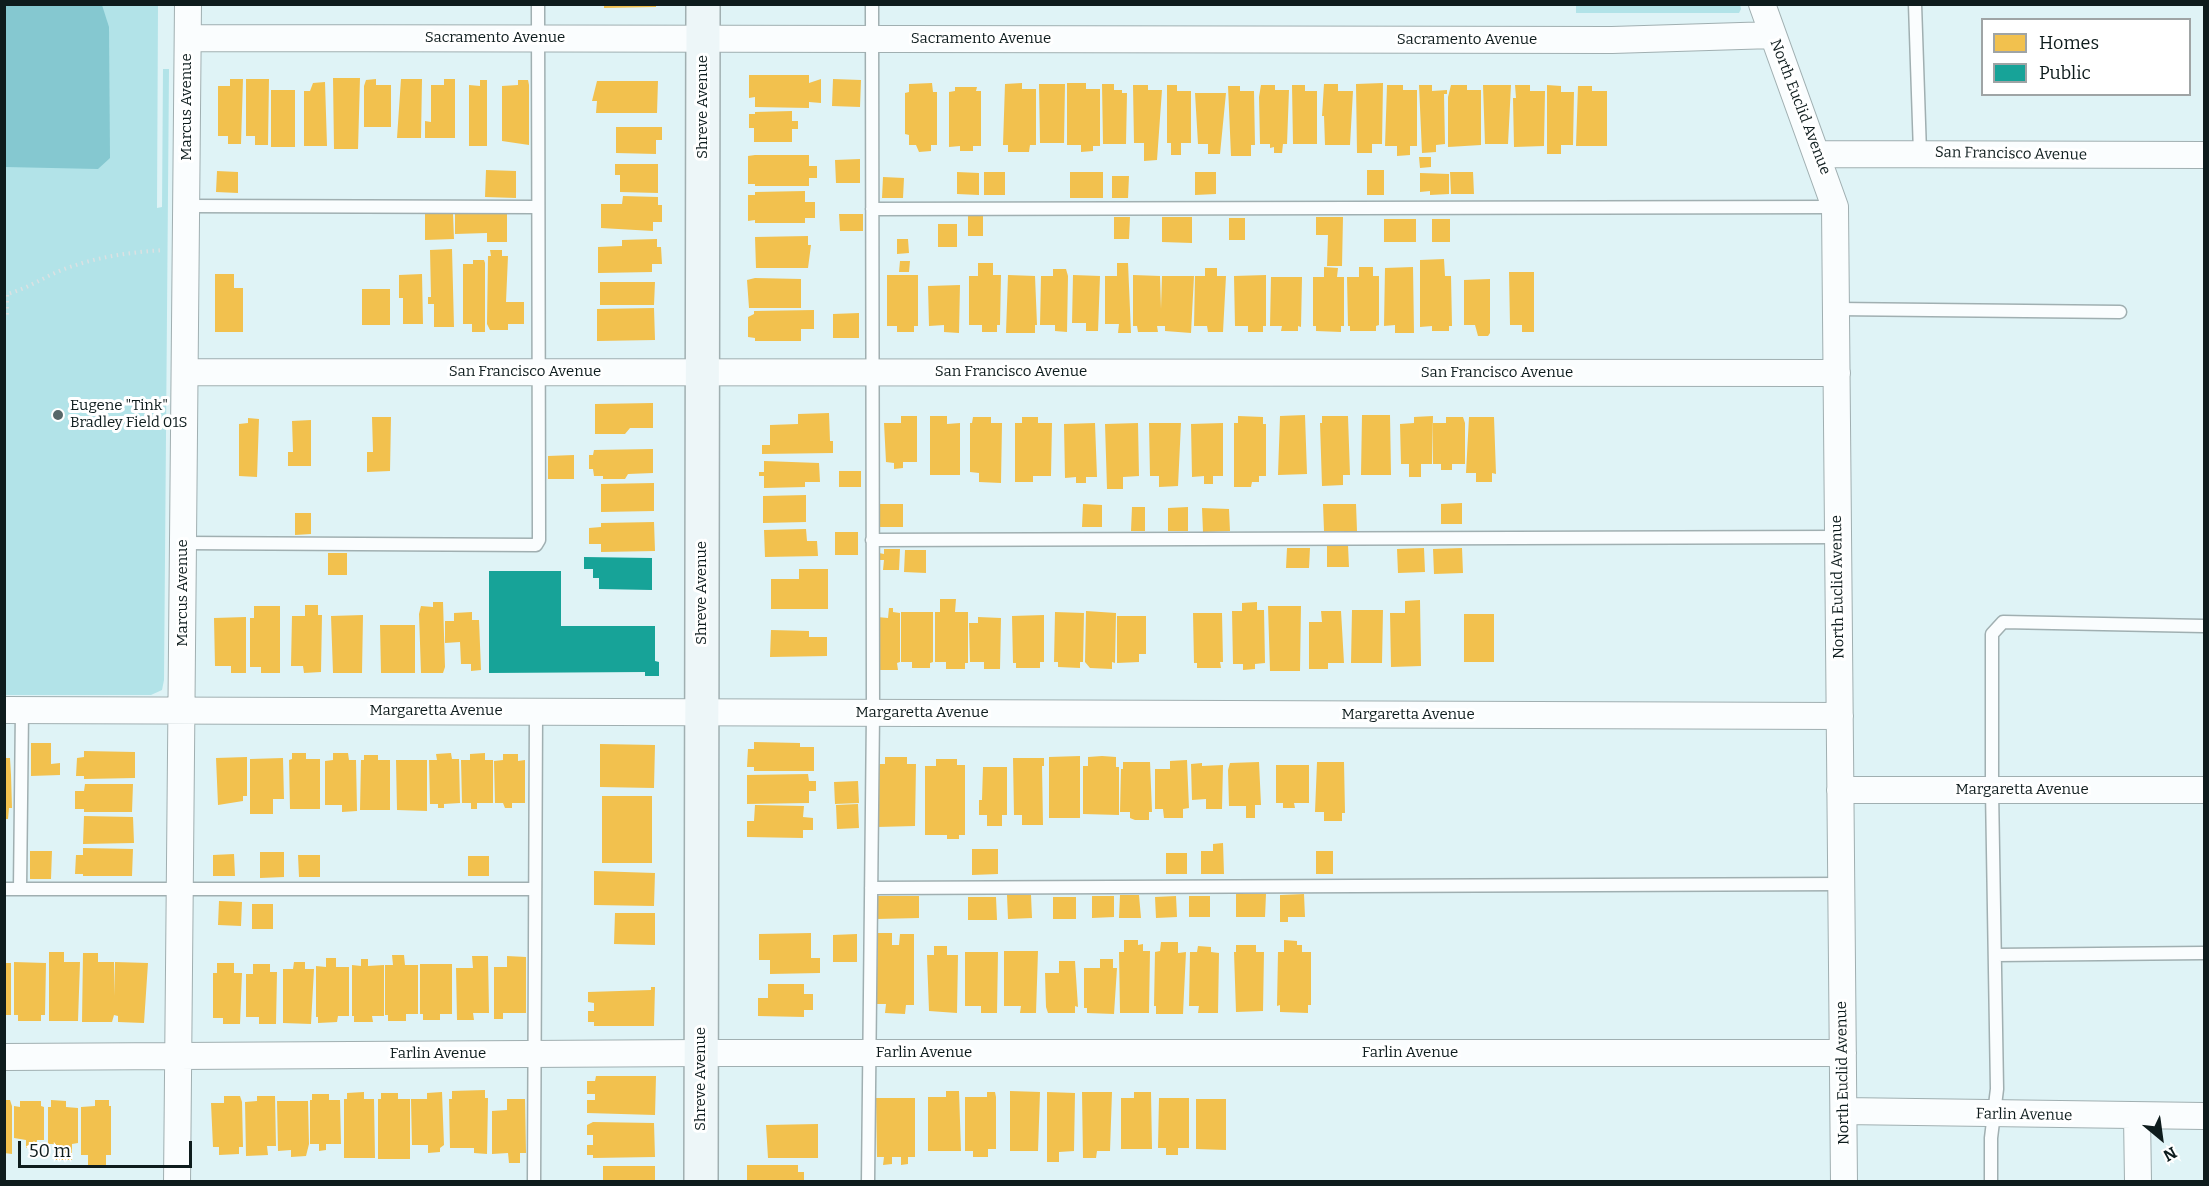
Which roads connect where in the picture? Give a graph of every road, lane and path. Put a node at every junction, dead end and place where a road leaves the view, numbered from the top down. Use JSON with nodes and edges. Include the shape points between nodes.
{"nodes":[{"id":1,"x":188,"y":4,"type":"edge"},
{"id":2,"x":538,"y":4,"type":"edge"},
{"id":3,"x":703,"y":4,"type":"edge"},
{"id":4,"x":872,"y":4,"type":"edge"},
{"id":5,"x":1762,"y":4,"type":"edge"},
{"id":6,"x":1915,"y":4,"type":"edge"},
{"id":7,"x":1773,"y":35,"type":"junction"},
{"id":8,"x":188,"y":38,"type":"junction"},
{"id":9,"x":538,"y":38,"type":"junction"},
{"id":10,"x":703,"y":38,"type":"junction"},
{"id":11,"x":872,"y":38,"type":"junction"},
{"id":12,"x":1920,"y":153,"type":"junction"},
{"id":13,"x":1818,"y":154,"type":"junction"},
{"id":14,"x":2205,"y":155,"type":"edge"},
{"id":15,"x":186,"y":206,"type":"junction"},
{"id":16,"x":538,"y":207,"type":"junction"},
{"id":17,"x":1835,"y":207,"type":"junction"},
{"id":18,"x":872,"y":209,"type":"junction"},
{"id":19,"x":186,"y":249,"type":"junction"},
{"id":20,"x":6,"y":295,"type":"edge"},
{"id":21,"x":1836,"y":309,"type":"junction"},
{"id":22,"x":2120,"y":312,"type":"dead end"},
{"id":23,"x":7,"y":316,"type":"dead end"},
{"id":24,"x":185,"y":372,"type":"junction"},
{"id":25,"x":539,"y":372,"type":"junction"},
{"id":26,"x":702,"y":372,"type":"junction"},
{"id":27,"x":872,"y":372,"type":"junction"},
{"id":28,"x":1837,"y":373,"type":"junction"},
{"id":29,"x":1838,"y":537,"type":"junction"},
{"id":30,"x":872,"y":540,"type":"junction"},
{"id":31,"x":183,"y":543,"type":"junction"},
{"id":32,"x":2205,"y":626,"type":"edge"},
{"id":33,"x":13,"y":710,"type":"edge"},
{"id":34,"x":182,"y":711,"type":"junction"},
{"id":35,"x":536,"y":712,"type":"junction"},
{"id":36,"x":702,"y":713,"type":"junction"},
{"id":37,"x":873,"y":713,"type":"junction"},
{"id":38,"x":1840,"y":716,"type":"junction"},
{"id":39,"x":1840,"y":790,"type":"junction"},
{"id":40,"x":1992,"y":790,"type":"junction"},
{"id":41,"x":2205,"y":790,"type":"edge"},
{"id":42,"x":1841,"y":884,"type":"junction"},
{"id":43,"x":871,"y":888,"type":"junction"},
{"id":44,"x":4,"y":889,"type":"edge"},
{"id":45,"x":20,"y":889,"type":"junction"},
{"id":46,"x":535,"y":889,"type":"junction"},
{"id":47,"x":178,"y":891,"type":"junction"},
{"id":48,"x":2205,"y":953,"type":"edge"},
{"id":49,"x":1995,"y":955,"type":"junction"},
{"id":50,"x":701,"y":1053,"type":"junction"},
{"id":51,"x":868,"y":1053,"type":"junction"},
{"id":52,"x":1843,"y":1053,"type":"junction"},
{"id":53,"x":534,"y":1054,"type":"junction"},
{"id":54,"x":177,"y":1056,"type":"junction"},
{"id":55,"x":4,"y":1057,"type":"edge"},
{"id":56,"x":1844,"y":1111,"type":"junction"},
{"id":57,"x":1994,"y":1114,"type":"junction"},
{"id":58,"x":2137,"y":1116,"type":"junction"},
{"id":59,"x":2205,"y":1116,"type":"edge"},
{"id":60,"x":177,"y":1182,"type":"edge"},
{"id":61,"x":534,"y":1182,"type":"edge"},
{"id":62,"x":701,"y":1182,"type":"edge"},
{"id":63,"x":868,"y":1182,"type":"edge"},
{"id":64,"x":1844,"y":1182,"type":"edge"},
{"id":65,"x":1991,"y":1182,"type":"edge"},
{"id":66,"x":2138,"y":1182,"type":"edge"}],
"edges":[{"from":1,"to":8,"type":"street","name":"Marcus Avenue"},
{"from":2,"to":9,"type":"lane"},
{"from":3,"to":10,"type":"street","name":"Shreve Avenue"},
{"from":4,"to":11,"type":"lane"},
{"from":5,"to":7,"type":"street","name":"North Euclid Avenue"},
{"from":6,"to":12,"type":"lane"},
{"from":7,"to":11,"type":"street","name":"Sacramento Avenue","via":[[1612,40]]},
{"from":7,"to":13,"type":"street","name":"North Euclid Avenue"},
{"from":8,"to":9,"type":"street","name":"Sacramento Avenue"},
{"from":8,"to":15,"type":"street","name":"Marcus Avenue"},
{"from":9,"to":10,"type":"street","name":"Sacramento Avenue"},
{"from":9,"to":16,"type":"lane"},
{"from":10,"to":11,"type":"street","name":"Sacramento Avenue"},
{"from":10,"to":26,"type":"street","name":"Shreve Avenue"},
{"from":11,"to":18,"type":"lane"},
{"from":12,"to":13,"type":"street","name":"San Francisco Avenue"},
{"from":12,"to":14,"type":"street","name":"San Francisco Avenue"},
{"from":13,"to":17,"type":"street","name":"North Euclid Avenue"},
{"from":15,"to":16,"type":"lane"},
{"from":15,"to":19,"type":"street","name":"Marcus Avenue"},
{"from":16,"to":25,"type":"lane"},
{"from":17,"to":18,"type":"lane"},
{"from":17,"to":21,"type":"street","name":"North Euclid Avenue"},
{"from":18,"to":27,"type":"lane"},
{"from":19,"to":20,"type":"path","via":[[131,253],[73,266]]},
{"from":19,"to":24,"type":"street","name":"Marcus Avenue"},
{"from":20,"to":23,"type":"path"},
{"from":21,"to":22,"type":"lane"},
{"from":21,"to":28,"type":"street","name":"North Euclid Avenue"},
{"from":24,"to":25,"type":"street","name":"San Francisco Avenue"},
{"from":24,"to":31,"type":"street","name":"Marcus Avenue"},
{"from":25,"to":26,"type":"street","name":"San Francisco Avenue"},
{"from":25,"to":31,"type":"lane","via":[[536,545]]},
{"from":26,"to":27,"type":"street","name":"San Francisco Avenue"},
{"from":26,"to":36,"type":"street","name":"Shreve Avenue"},
{"from":27,"to":28,"type":"street","name":"San Francisco Avenue"},
{"from":27,"to":30,"type":"lane"},
{"from":28,"to":29,"type":"street","name":"North Euclid Avenue"},
{"from":29,"to":30,"type":"lane"},
{"from":29,"to":38,"type":"street","name":"North Euclid Avenue"},
{"from":30,"to":37,"type":"lane"},
{"from":31,"to":34,"type":"street","name":"Marcus Avenue"},
{"from":32,"to":40,"type":"lane","via":[[2003,622],[1992,634]]},
{"from":33,"to":34,"type":"street","name":"Margaretta Avenue"},
{"from":33,"to":45,"type":"lane"},
{"from":34,"to":35,"type":"street","name":"Margaretta Avenue"},
{"from":34,"to":47,"type":"street","name":"Marcus Avenue"},
{"from":35,"to":36,"type":"street","name":"Margaretta Avenue"},
{"from":35,"to":46,"type":"lane"},
{"from":36,"to":37,"type":"street","name":"Margaretta Avenue"},
{"from":36,"to":50,"type":"street","name":"Shreve Avenue"},
{"from":37,"to":38,"type":"street","name":"Margaretta Avenue"},
{"from":37,"to":43,"type":"lane"},
{"from":38,"to":39,"type":"street","name":"North Euclid Avenue"},
{"from":39,"to":40,"type":"street","name":"Margaretta Avenue"},
{"from":39,"to":42,"type":"street","name":"North Euclid Avenue"},
{"from":40,"to":41,"type":"street","name":"Margaretta Avenue"},
{"from":40,"to":49,"type":"lane"},
{"from":42,"to":43,"type":"lane"},
{"from":42,"to":52,"type":"street","name":"North Euclid Avenue"},
{"from":43,"to":51,"type":"lane"},
{"from":44,"to":45,"type":"lane"},
{"from":45,"to":47,"type":"lane"},
{"from":46,"to":47,"type":"lane"},
{"from":46,"to":53,"type":"lane"},
{"from":47,"to":54,"type":"street","name":"Marcus Avenue"},
{"from":48,"to":49,"type":"lane"},
{"from":49,"to":57,"type":"lane"},
{"from":50,"to":51,"type":"street","name":"Farlin Avenue"},
{"from":50,"to":53,"type":"street","name":"Farlin Avenue"},
{"from":50,"to":62,"type":"street","name":"Shreve Avenue"},
{"from":51,"to":52,"type":"street","name":"Farlin Avenue"},
{"from":51,"to":63,"type":"lane"},
{"from":52,"to":56,"type":"street","name":"North Euclid Avenue"},
{"from":53,"to":54,"type":"street","name":"Farlin Avenue"},
{"from":53,"to":61,"type":"lane"},
{"from":54,"to":55,"type":"street","name":"Farlin Avenue"},
{"from":54,"to":60,"type":"street","name":"Marcus Avenue"},
{"from":56,"to":57,"type":"street","name":"Farlin Avenue"},
{"from":56,"to":64,"type":"street","name":"North Euclid Avenue"},
{"from":57,"to":58,"type":"street","name":"Farlin Avenue"},
{"from":57,"to":65,"type":"lane"},
{"from":58,"to":59,"type":"street","name":"Farlin Avenue"},
{"from":58,"to":66,"type":"street"}]}
